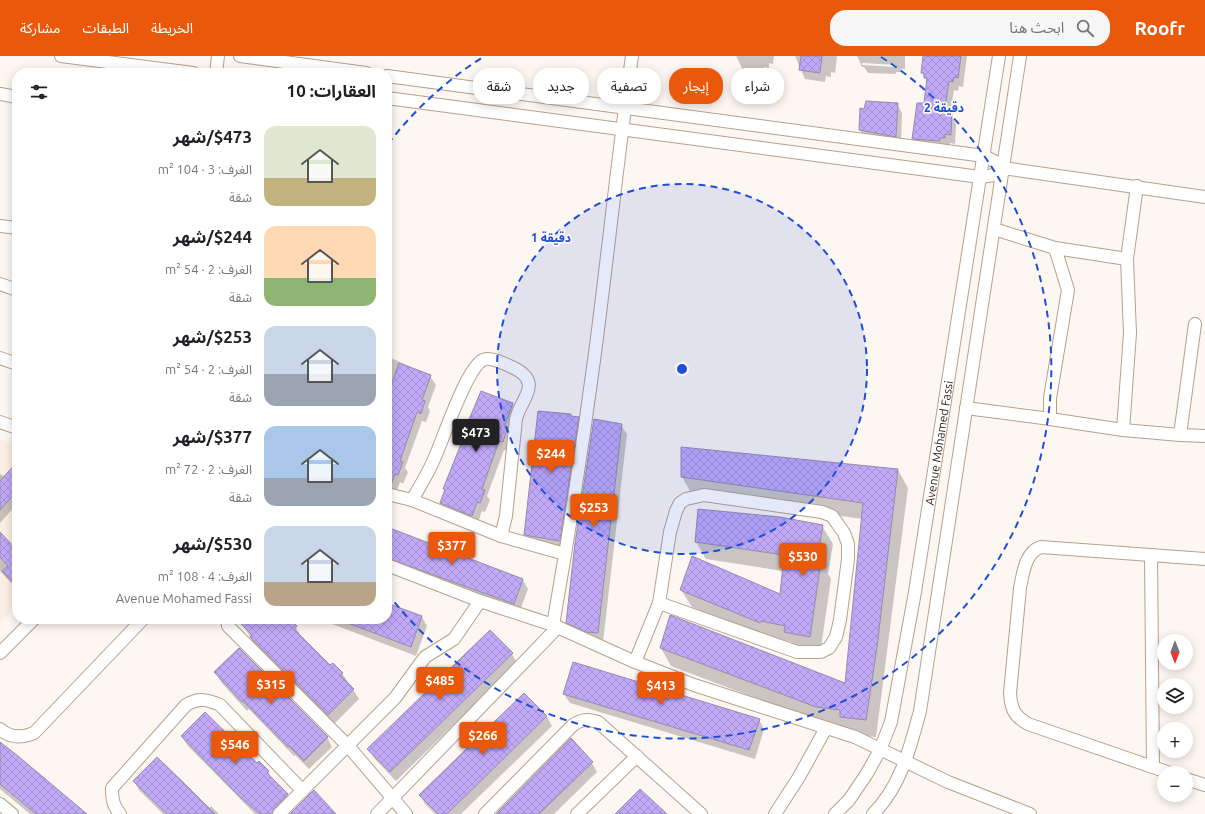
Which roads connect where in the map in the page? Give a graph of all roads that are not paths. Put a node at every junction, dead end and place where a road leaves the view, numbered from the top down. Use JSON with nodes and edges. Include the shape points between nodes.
{"nodes":[{"id":1,"x":61,"y":56,"type":"edge"},
{"id":2,"x":218,"y":56,"type":"edge"},
{"id":3,"x":240,"y":56,"type":"edge"},
{"id":4,"x":632,"y":56,"type":"edge"},
{"id":5,"x":999,"y":56,"type":"edge"},
{"id":6,"x":1020,"y":56,"type":"edge"},
{"id":7,"x":154,"y":68,"type":"edge"},
{"id":8,"x":217,"y":68,"type":"edge"},
{"id":9,"x":329,"y":68,"type":"edge"},
{"id":10,"x":392,"y":77,"type":"edge"},
{"id":11,"x":0,"y":94,"type":"edge"},
{"id":12,"x":12,"y":96,"type":"edge"},
{"id":13,"x":392,"y":99,"type":"edge"},
{"id":14,"x":625,"y":108,"type":"junction"},
{"id":15,"x":622,"y":128,"type":"junction"},
{"id":16,"x":984,"y":156,"type":"junction"},
{"id":17,"x":1003,"y":168,"type":"junction"},
{"id":18,"x":980,"y":177,"type":"junction"},
{"id":19,"x":1137,"y":186,"type":"junction"},
{"id":20,"x":1205,"y":197,"type":"edge"},
{"id":21,"x":0,"y":226,"type":"edge"},
{"id":22,"x":12,"y":227,"type":"edge"},
{"id":23,"x":994,"y":229,"type":"junction"},
{"id":24,"x":1055,"y":248,"type":"junction"},
{"id":25,"x":1127,"y":259,"type":"junction"},
{"id":26,"x":0,"y":284,"type":"edge"},
{"id":27,"x":12,"y":288,"type":"edge"},
{"id":28,"x":1195,"y":324,"type":"dead end"},
{"id":29,"x":0,"y":358,"type":"edge"},
{"id":30,"x":12,"y":362,"type":"edge"},
{"id":31,"x":966,"y":408,"type":"junction"},
{"id":32,"x":1050,"y":419,"type":"junction"},
{"id":33,"x":0,"y":422,"type":"edge"},
{"id":34,"x":12,"y":426,"type":"edge"},
{"id":35,"x":1123,"y":430,"type":"junction"},
{"id":36,"x":1180,"y":435,"type":"junction"},
{"id":37,"x":1205,"y":436,"type":"edge"},
{"id":38,"x":392,"y":495,"type":"edge"},
{"id":39,"x":412,"y":500,"type":"junction"},
{"id":40,"x":501,"y":536,"type":"junction"},
{"id":41,"x":565,"y":554,"type":"junction"},
{"id":42,"x":1151,"y":555,"type":"junction"},
{"id":43,"x":1205,"y":559,"type":"edge"},
{"id":44,"x":392,"y":567,"type":"edge"},
{"id":45,"x":480,"y":601,"type":"junction"},
{"id":46,"x":659,"y":603,"type":"junction"},
{"id":47,"x":29,"y":624,"type":"edge"},
{"id":48,"x":138,"y":624,"type":"edge"},
{"id":49,"x":228,"y":624,"type":"edge"},
{"id":50,"x":555,"y":626,"type":"junction"},
{"id":51,"x":0,"y":653,"type":"edge"},
{"id":52,"x":635,"y":662,"type":"junction"},
{"id":53,"x":826,"y":728,"type":"junction"},
{"id":54,"x":0,"y":729,"type":"edge"},
{"id":55,"x":349,"y":747,"type":"junction"},
{"id":56,"x":880,"y":750,"type":"junction"},
{"id":57,"x":637,"y":756,"type":"junction"},
{"id":58,"x":905,"y":762,"type":"junction"},
{"id":59,"x":1153,"y":767,"type":"junction"},
{"id":60,"x":1157,"y":768,"type":"edge"},
{"id":61,"x":1193,"y":781,"type":"edge"},
{"id":62,"x":1205,"y":785,"type":"edge"},
{"id":63,"x":303,"y":791,"type":"junction"},
{"id":64,"x":392,"y":799,"type":"junction"},
{"id":65,"x":0,"y":804,"type":"edge"},
{"id":66,"x":696,"y":813,"type":"edge"},
{"id":67,"x":12,"y":814,"type":"edge"},
{"id":68,"x":120,"y":814,"type":"edge"},
{"id":69,"x":280,"y":814,"type":"edge"},
{"id":70,"x":377,"y":814,"type":"edge"},
{"id":71,"x":406,"y":814,"type":"edge"},
{"id":72,"x":485,"y":814,"type":"edge"},
{"id":73,"x":576,"y":814,"type":"edge"},
{"id":74,"x":775,"y":814,"type":"edge"},
{"id":75,"x":835,"y":814,"type":"edge"},
{"id":76,"x":873,"y":814,"type":"edge"},
{"id":77,"x":1030,"y":814,"type":"edge"}],
"edges":[{"from":1,"to":7,"type":"street"},
{"from":2,"to":8,"type":"street"},
{"from":3,"to":9,"type":"street"},
{"from":4,"to":14,"type":"street"},
{"from":5,"to":16,"type":"street","name":"Avenue Mohamed Fassi"},
{"from":6,"to":17,"type":"street","name":"Avenue Mohamed Fassi"},
{"from":10,"to":14,"type":"street"},
{"from":11,"to":12,"type":"street"},
{"from":13,"to":15,"type":"street"},
{"from":14,"to":15,"type":"street"},
{"from":14,"to":16,"type":"street"},
{"from":15,"to":18,"type":"street"},
{"from":15,"to":41,"type":"street","via":[[595,353]]},
{"from":16,"to":17,"type":"street"},
{"from":16,"to":18,"type":"street","name":"Avenue Mohamed Fassi"},
{"from":17,"to":18,"type":"street","via":[[995,175]]},
{"from":17,"to":19,"type":"street"},
{"from":17,"to":23,"type":"street","name":"Avenue Mohamed Fassi"},
{"from":18,"to":56,"type":"street","name":"Avenue Mohamed Fassi","via":[[915,592],[891,722]]},
{"from":19,"to":20,"type":"street"},
{"from":19,"to":25,"type":"street"},
{"from":21,"to":22,"type":"street"},
{"from":23,"to":24,"type":"street"},
{"from":23,"to":31,"type":"street","name":"Avenue Mohamed Fassi"},
{"from":24,"to":25,"type":"street"},
{"from":24,"to":32,"type":"street","via":[[1068,290],[1050,398]]},
{"from":25,"to":35,"type":"street","via":[[1130,333]]},
{"from":26,"to":27,"type":"street"},
{"from":28,"to":36,"type":"street"},
{"from":29,"to":30,"type":"street"},
{"from":31,"to":32,"type":"street"},
{"from":31,"to":58,"type":"street","name":"Avenue Mohamed Fassi","via":[[920,710]]},
{"from":32,"to":35,"type":"street"},
{"from":33,"to":34,"type":"street"},
{"from":35,"to":36,"type":"street"},
{"from":36,"to":37,"type":"street"},
{"from":38,"to":39,"type":"street"},
{"from":39,"to":40,"type":"street"},
{"from":39,"to":40,"type":"street","via":[[479,362],[491,360],[514,368],[527,379],[530,386],[529,394],[516,419]]},
{"from":40,"to":41,"type":"street"},
{"from":41,"to":50,"type":"street"},
{"from":42,"to":43,"type":"street"},
{"from":42,"to":59,"type":"street"},
{"from":42,"to":59,"type":"street","via":[[1046,547],[1034,550],[1027,562],[1020,588],[1010,693],[1012,710],[1028,724]]},
{"from":44,"to":45,"type":"street"},
{"from":45,"to":50,"type":"street"},
{"from":45,"to":55,"type":"street","via":[[454,639],[425,657],[395,698]]},
{"from":46,"to":46,"type":"street","via":[[670,532],[680,502],[686,499],[704,495],[822,512],[832,516],[848,544],[836,637],[829,648],[821,652],[796,652]]},
{"from":46,"to":52,"type":"street"},
{"from":47,"to":51,"type":"street"},
{"from":48,"to":54,"type":"street","via":[[34,733],[26,737],[17,737]]},
{"from":49,"to":55,"type":"street"},
{"from":50,"to":52,"type":"street"},
{"from":50,"to":64,"type":"street"},
{"from":52,"to":53,"type":"street","via":[[694,685]]},
{"from":53,"to":56,"type":"street","via":[[855,737]]},
{"from":53,"to":74,"type":"street"},
{"from":55,"to":63,"type":"street"},
{"from":55,"to":64,"type":"street"},
{"from":56,"to":58,"type":"street"},
{"from":56,"to":75,"type":"street","name":"Avenue Mohamed Fassi","via":[[862,782]]},
{"from":57,"to":66,"type":"street"},
{"from":57,"to":72,"type":"street","via":[[598,722],[581,720],[573,725]]},
{"from":57,"to":73,"type":"street"},
{"from":58,"to":76,"type":"street","name":"Avenue Mohamed Fassi","via":[[890,793]]},
{"from":58,"to":77,"type":"street"},
{"from":59,"to":60,"type":"street"},
{"from":61,"to":62,"type":"street"},
{"from":63,"to":68,"type":"street","via":[[220,705],[208,700],[194,700],[186,705],[112,788],[112,799]]},
{"from":63,"to":69,"type":"street"},
{"from":64,"to":70,"type":"street"},
{"from":64,"to":71,"type":"street"},
{"from":65,"to":67,"type":"street"}]}
